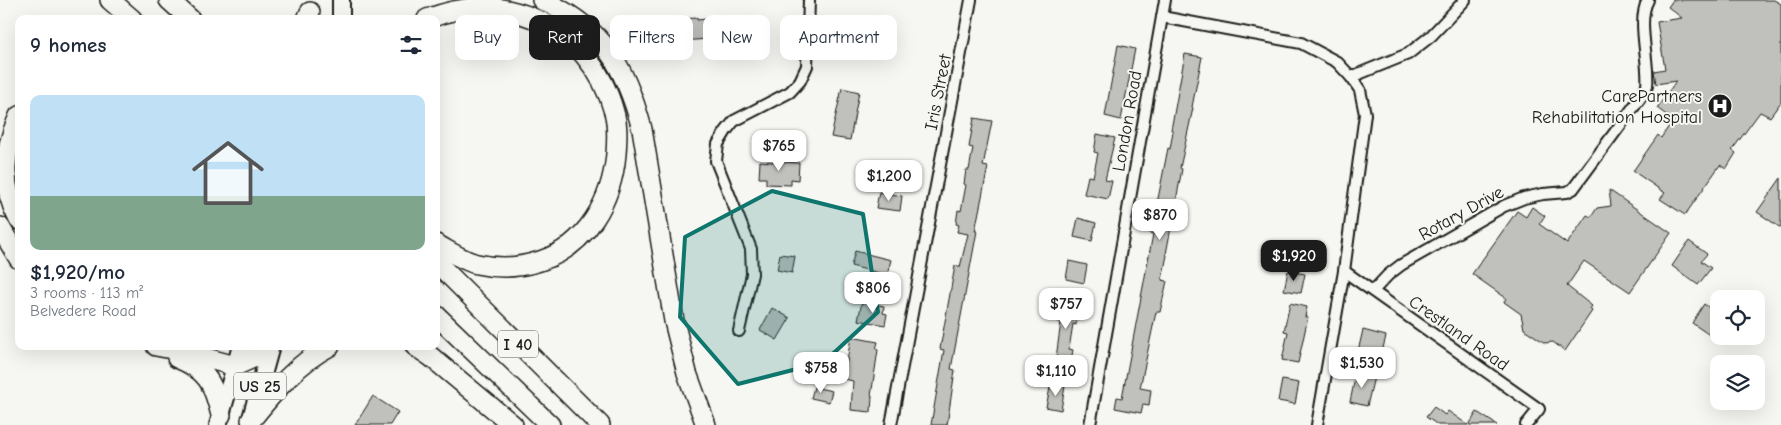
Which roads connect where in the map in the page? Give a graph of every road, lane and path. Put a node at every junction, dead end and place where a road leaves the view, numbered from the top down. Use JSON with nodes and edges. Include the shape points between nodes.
{"nodes":[{"id":1,"x":110,"y":0,"type":"edge"},
{"id":2,"x":169,"y":0,"type":"edge"},
{"id":3,"x":178,"y":0,"type":"edge"},
{"id":4,"x":342,"y":0,"type":"edge"},
{"id":5,"x":542,"y":0,"type":"edge"},
{"id":6,"x":809,"y":0,"type":"edge"},
{"id":7,"x":971,"y":0,"type":"edge"},
{"id":8,"x":1165,"y":0,"type":"edge"},
{"id":9,"x":1466,"y":0,"type":"edge"},
{"id":10,"x":1648,"y":0,"type":"edge"},
{"id":11,"x":127,"y":15,"type":"edge"},
{"id":12,"x":186,"y":15,"type":"edge"},
{"id":13,"x":188,"y":15,"type":"edge"},
{"id":14,"x":341,"y":15,"type":"edge"},
{"id":15,"x":438,"y":15,"type":"edge"},
{"id":16,"x":1162,"y":17,"type":"junction"},
{"id":17,"x":1351,"y":77,"type":"junction"},
{"id":18,"x":15,"y":125,"type":"edge"},
{"id":19,"x":15,"y":210,"type":"edge"},
{"id":20,"x":0,"y":227,"type":"edge"},
{"id":21,"x":440,"y":246,"type":"edge"},
{"id":22,"x":15,"y":252,"type":"edge"},
{"id":23,"x":440,"y":266,"type":"edge"},
{"id":24,"x":1344,"y":271,"type":"junction"},
{"id":25,"x":1373,"y":291,"type":"junction"},
{"id":26,"x":440,"y":319,"type":"edge"},
{"id":27,"x":739,"y":331,"type":"dead end"},
{"id":28,"x":158,"y":350,"type":"edge"},
{"id":29,"x":172,"y":350,"type":"edge"},
{"id":30,"x":240,"y":350,"type":"edge"},
{"id":31,"x":262,"y":350,"type":"edge"},
{"id":32,"x":270,"y":350,"type":"edge"},
{"id":33,"x":323,"y":350,"type":"edge"},
{"id":34,"x":421,"y":350,"type":"edge"},
{"id":35,"x":235,"y":366,"type":"junction"},
{"id":36,"x":219,"y":420,"type":"edge"},
{"id":37,"x":250,"y":423,"type":"edge"},
{"id":38,"x":512,"y":425,"type":"edge"},
{"id":39,"x":550,"y":425,"type":"edge"},
{"id":40,"x":600,"y":425,"type":"edge"},
{"id":41,"x":706,"y":425,"type":"edge"},
{"id":42,"x":892,"y":425,"type":"edge"},
{"id":43,"x":1090,"y":425,"type":"edge"},
{"id":44,"x":1317,"y":425,"type":"edge"},
{"id":45,"x":1526,"y":425,"type":"edge"}],
"edges":[{"from":1,"to":11,"type":"highway"},
{"from":2,"to":12,"type":"highway"},
{"from":3,"to":13,"type":"highway"},
{"from":4,"to":14,"type":"main road"},
{"from":5,"to":41,"type":"highway","via":[[582,23],[603,43],[630,88],[642,129],[674,321],[687,373]]},
{"from":6,"to":27,"type":"street","via":[[807,66],[800,81],[790,92],[734,121],[718,144],[716,161],[751,249],[752,274]]},
{"from":7,"to":42,"type":"street","name":"Iris Street"},
{"from":8,"to":16,"type":"street","name":"London Road"},
{"from":9,"to":17,"type":"street","via":[[1408,54]]},
{"from":10,"to":25,"type":"street","name":"Rotary Drive","via":[[1644,11],[1648,79],[1644,93],[1573,189],[1560,194],[1524,198],[1504,206],[1401,265]]},
{"from":15,"to":21,"type":"highway","via":[[469,8],[494,7],[546,23],[570,40],[590,61],[614,113],[617,141],[615,171],[602,207],[572,245],[553,257],[523,267],[498,268],[475,263]]},
{"from":16,"to":17,"type":"street","via":[[1301,43],[1337,62]]},
{"from":16,"to":43,"type":"street","name":"London Road"},
{"from":17,"to":24,"type":"street","via":[[1360,90],[1364,114]]},
{"from":18,"to":19,"type":"highway","via":[[5,157],[6,186]]},
{"from":20,"to":22,"type":"highway"},
{"from":23,"to":40,"type":"highway","number":"I 40"},
{"from":24,"to":25,"type":"street","name":"Crestland Road"},
{"from":24,"to":44,"type":"street"},
{"from":25,"to":45,"type":"street","name":"Crestland Road","via":[[1539,409]]},
{"from":26,"to":39,"type":"highway","number":"I 40"},
{"from":28,"to":36,"type":"highway","via":[[190,363],[206,375],[215,392]]},
{"from":29,"to":35,"type":"highway"},
{"from":30,"to":35,"type":"main road","number":"US 25"},
{"from":31,"to":35,"type":"highway"},
{"from":32,"to":37,"type":"main road","number":"US 25"},
{"from":33,"to":37,"type":"highway","via":[[302,363]]},
{"from":34,"to":38,"type":"highway"},
{"from":35,"to":36,"type":"main road","number":"US 25"}]}
